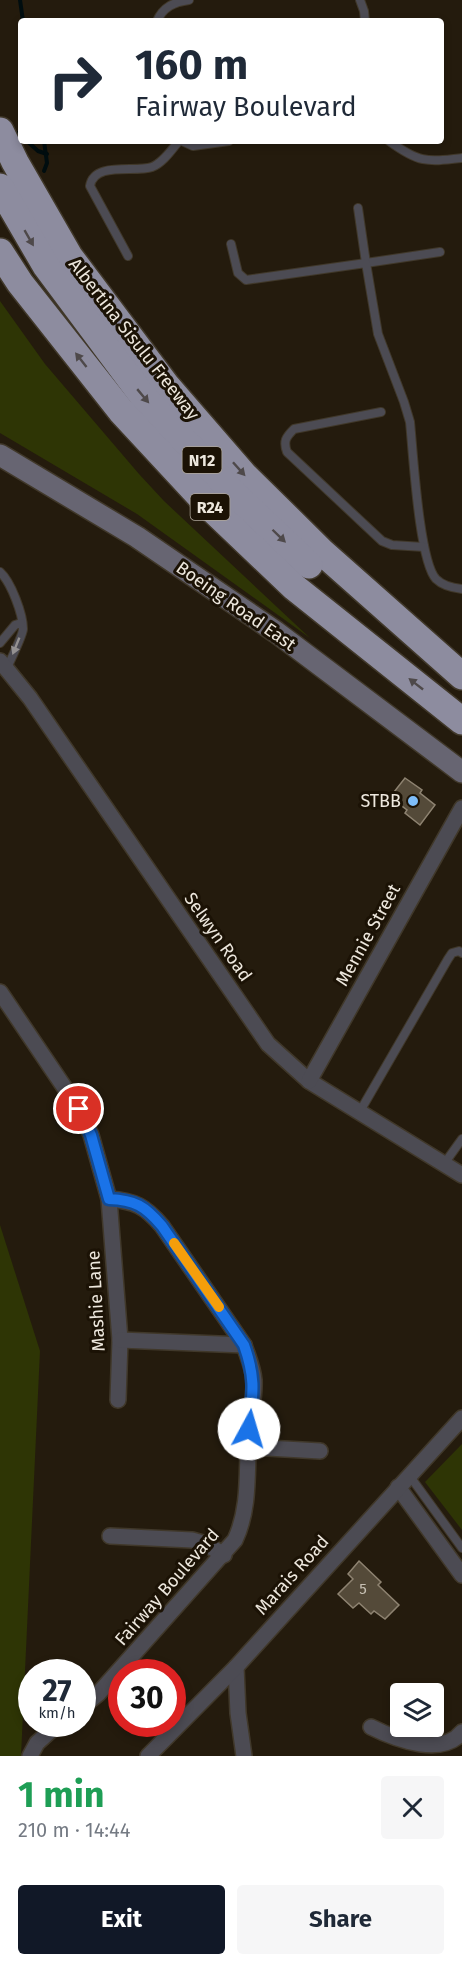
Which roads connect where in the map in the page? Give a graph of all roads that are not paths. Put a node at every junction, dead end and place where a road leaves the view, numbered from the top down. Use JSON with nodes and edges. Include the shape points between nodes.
{"nodes":[{"id":1,"x":189,"y":0,"type":"edge"},
{"id":2,"x":360,"y":0,"type":"edge"},
{"id":3,"x":159,"y":18,"type":"edge"},
{"id":4,"x":365,"y":18,"type":"edge"},
{"id":5,"x":0,"y":131,"type":"edge"},
{"id":6,"x":177,"y":144,"type":"edge"},
{"id":7,"x":188,"y":144,"type":"edge"},
{"id":8,"x":207,"y":144,"type":"edge"},
{"id":9,"x":393,"y":144,"type":"edge"},
{"id":10,"x":462,"y":158,"type":"edge"},
{"id":11,"x":0,"y":187,"type":"edge"},
{"id":12,"x":358,"y":208,"type":"dead end"},
{"id":13,"x":231,"y":244,"type":"dead end"},
{"id":14,"x":0,"y":252,"type":"edge"},
{"id":15,"x":440,"y":252,"type":"dead end"},
{"id":16,"x":128,"y":256,"type":"dead end"},
{"id":17,"x":366,"y":263,"type":"junction"},
{"id":18,"x":381,"y":412,"type":"dead end"},
{"id":19,"x":0,"y":455,"type":"edge"},
{"id":20,"x":424,"y":547,"type":"junction"},
{"id":21,"x":0,"y":572,"type":"edge"},
{"id":22,"x":462,"y":589,"type":"edge"},
{"id":23,"x":21,"y":623,"type":"junction"},
{"id":24,"x":0,"y":643,"type":"edge"},
{"id":25,"x":3,"y":665,"type":"edge"},
{"id":26,"x":462,"y":677,"type":"edge"},
{"id":27,"x":462,"y":721,"type":"edge"},
{"id":28,"x":462,"y":772,"type":"edge"},
{"id":29,"x":462,"y":808,"type":"edge"},
{"id":30,"x":458,"y":826,"type":"edge"},
{"id":31,"x":462,"y":953,"type":"edge"},
{"id":32,"x":0,"y":992,"type":"edge"},
{"id":33,"x":309,"y":1081,"type":"junction"},
{"id":34,"x":359,"y":1113,"type":"junction"},
{"id":35,"x":462,"y":1139,"type":"edge"},
{"id":36,"x":444,"y":1164,"type":"junction"},
{"id":37,"x":462,"y":1175,"type":"edge"},
{"id":38,"x":109,"y":1199,"type":"junction"},
{"id":39,"x":120,"y":1340,"type":"junction"},
{"id":40,"x":244,"y":1345,"type":"junction"},
{"id":41,"x":118,"y":1400,"type":"dead end"},
{"id":42,"x":462,"y":1418,"type":"edge"},
{"id":43,"x":248,"y":1447,"type":"junction"},
{"id":44,"x":320,"y":1451,"type":"dead end"},
{"id":45,"x":409,"y":1475,"type":"junction"},
{"id":46,"x":398,"y":1487,"type":"junction"},
{"id":47,"x":110,"y":1536,"type":"dead end"},
{"id":48,"x":462,"y":1548,"type":"edge"},
{"id":49,"x":224,"y":1555,"type":"junction"},
{"id":50,"x":462,"y":1575,"type":"edge"},
{"id":51,"x":236,"y":1666,"type":"junction"},
{"id":52,"x":96,"y":1696,"type":"edge"},
{"id":53,"x":371,"y":1727,"type":"dead end"},
{"id":54,"x":462,"y":1731,"type":"edge"},
{"id":55,"x":44,"y":1737,"type":"edge"},
{"id":56,"x":30,"y":1756,"type":"edge"},
{"id":57,"x":148,"y":1756,"type":"edge"},
{"id":58,"x":244,"y":1756,"type":"edge"}],
"edges":[{"from":1,"to":3,"type":"lane","via":[[163,10]]},
{"from":2,"to":4,"type":"lane"},
{"from":5,"to":26,"type":"highway","name":"Albertina Sisulu Freeway","number":"R24","one_way":true,"via":[[69,256],[166,385],[244,475],[322,552]]},
{"from":6,"to":16,"type":"lane","via":[[151,168],[101,172],[90,182]]},
{"from":7,"to":8,"type":"lane"},
{"from":9,"to":10,"type":"lane","via":[[429,162]]},
{"from":11,"to":26,"type":"highway","number":"N12","one_way":true,"via":[[46,266],[128,377],[207,465],[311,566]]},
{"from":12,"to":17,"type":"lane"},
{"from":13,"to":17,"type":"lane","via":[[238,273],[246,280]]},
{"from":27,"to":14,"type":"highway","number":"R24","one_way":true,"via":[[294,587],[210,507],[121,411]]},
{"from":15,"to":17,"type":"lane"},
{"from":17,"to":20,"type":"lane","via":[[378,334],[410,422]]},
{"from":18,"to":20,"type":"lane","via":[[294,429],[285,438],[287,452],[382,541]]},
{"from":19,"to":28,"type":"main road","name":"Boeing Road East","via":[[137,537],[276,632]]},
{"from":20,"to":22,"type":"lane","via":[[435,578],[444,585]]},
{"from":21,"to":23,"type":"lane","via":[[20,610]]},
{"from":23,"to":24,"type":"lane"},
{"from":23,"to":25,"type":"lane","one_way":true,"via":[[23,629]]},
{"from":25,"to":33,"type":"street","name":"Selwyn Road","via":[[30,698],[268,1044]]},
{"from":29,"to":30,"type":"street","name":"Mennie Street"},
{"from":30,"to":33,"type":"street","name":"Mennie Street"},
{"from":31,"to":34,"type":"lane","via":[[452,953],[448,959]]},
{"from":32,"to":38,"type":"street","via":[[79,1109],[91,1135]]},
{"from":33,"to":34,"type":"street","name":"Selwyn Road"},
{"from":34,"to":36,"type":"street","name":"Selwyn Road"},
{"from":35,"to":36,"type":"lane"},
{"from":36,"to":37,"type":"street","name":"Selwyn Road"},
{"from":38,"to":39,"type":"street","name":"Mashie Lane"},
{"from":38,"to":40,"type":"street","name":"Fairway Boulevard","via":[[129,1200],[151,1213]]},
{"from":39,"to":40,"type":"street"},
{"from":39,"to":41,"type":"street","name":"Mashie Lane"},
{"from":40,"to":43,"type":"street","name":"Fairway Boulevard","via":[[254,1382]]},
{"from":42,"to":45,"type":"street","name":"Marais Road"},
{"from":43,"to":44,"type":"street"},
{"from":43,"to":49,"type":"street","name":"Fairway Boulevard","via":[[243,1523]]},
{"from":45,"to":46,"type":"street","name":"Marais Road"},
{"from":45,"to":48,"type":"lane"},
{"from":46,"to":50,"type":"street"},
{"from":46,"to":51,"type":"street","name":"Marais Road"},
{"from":47,"to":49,"type":"street","via":[[192,1540]]},
{"from":49,"to":52,"type":"street","name":"Fairway Boulevard"},
{"from":51,"to":57,"type":"street","name":"Marais Road"},
{"from":51,"to":58,"type":"street"},
{"from":53,"to":54,"type":"street","via":[[426,1754],[447,1750]]},
{"from":55,"to":56,"type":"street"}]}
